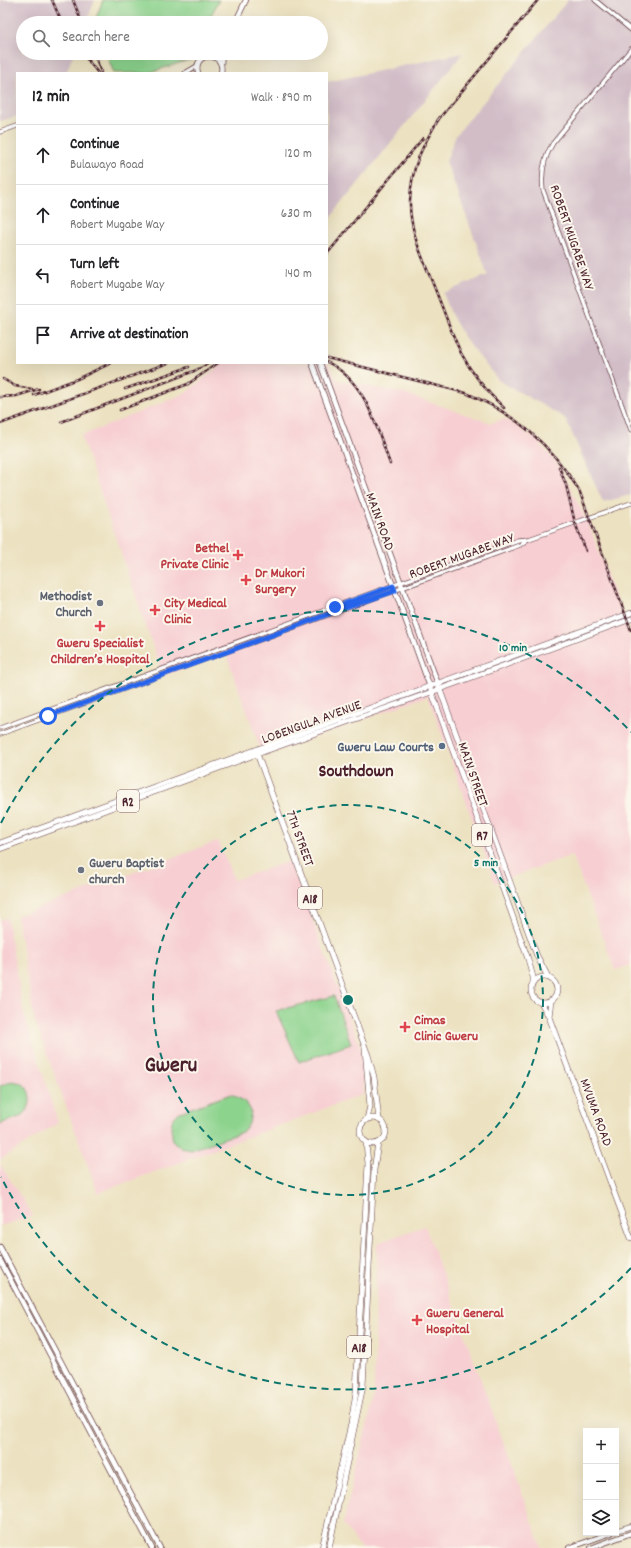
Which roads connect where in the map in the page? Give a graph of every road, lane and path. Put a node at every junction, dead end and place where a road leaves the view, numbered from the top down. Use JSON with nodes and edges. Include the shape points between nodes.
{"nodes":[{"id":1,"x":246,"y":0,"type":"edge"},
{"id":2,"x":595,"y":0,"type":"edge"},
{"id":3,"x":238,"y":16,"type":"edge"},
{"id":4,"x":631,"y":30,"type":"edge"},
{"id":5,"x":631,"y":49,"type":"edge"},
{"id":6,"x":200,"y":60,"type":"edge"},
{"id":7,"x":217,"y":60,"type":"edge"},
{"id":8,"x":221,"y":60,"type":"edge"},
{"id":9,"x":221,"y":65,"type":"junction"},
{"id":10,"x":197,"y":66,"type":"junction"},
{"id":11,"x":187,"y":72,"type":"edge"},
{"id":12,"x":198,"y":72,"type":"edge"},
{"id":13,"x":221,"y":72,"type":"edge"},
{"id":14,"x":16,"y":126,"type":"edge"},
{"id":15,"x":0,"y":132,"type":"edge"},
{"id":16,"x":312,"y":364,"type":"edge"},
{"id":17,"x":320,"y":364,"type":"edge"},
{"id":18,"x":344,"y":428,"type":"junction"},
{"id":19,"x":337,"y":430,"type":"junction"},
{"id":20,"x":631,"y":430,"type":"edge"},
{"id":21,"x":631,"y":503,"type":"edge"},
{"id":22,"x":393,"y":586,"type":"junction"},
{"id":23,"x":402,"y":586,"type":"junction"},
{"id":24,"x":395,"y":591,"type":"junction"},
{"id":25,"x":631,"y":613,"type":"edge"},
{"id":26,"x":631,"y":619,"type":"edge"},
{"id":27,"x":439,"y":686,"type":"junction"},
{"id":28,"x":431,"y":689,"type":"junction"},
{"id":29,"x":453,"y":724,"type":"junction"},
{"id":30,"x":444,"y":727,"type":"junction"},
{"id":31,"x":0,"y":728,"type":"edge"},
{"id":32,"x":0,"y":734,"type":"edge"},
{"id":33,"x":256,"y":752,"type":"junction"},
{"id":34,"x":463,"y":752,"type":"junction"},
{"id":35,"x":454,"y":755,"type":"junction"},
{"id":36,"x":488,"y":820,"type":"junction"},
{"id":37,"x":478,"y":823,"type":"junction"},
{"id":38,"x":0,"y":843,"type":"edge"},
{"id":39,"x":0,"y":849,"type":"edge"},
{"id":40,"x":501,"y":853,"type":"junction"},
{"id":41,"x":490,"y":857,"type":"junction"},
{"id":42,"x":526,"y":923,"type":"junction"},
{"id":43,"x":516,"y":926,"type":"junction"},
{"id":44,"x":537,"y":956,"type":"junction"},
{"id":45,"x":528,"y":959,"type":"junction"},
{"id":46,"x":548,"y":978,"type":"junction"},
{"id":47,"x":534,"y":983,"type":"junction"},
{"id":48,"x":551,"y":1000,"type":"junction"},
{"id":49,"x":541,"y":1002,"type":"junction"},
{"id":50,"x":549,"y":1017,"type":"junction"},
{"id":51,"x":364,"y":1046,"type":"junction"},
{"id":52,"x":367,"y":1119,"type":"junction"},
{"id":53,"x":379,"y":1120,"type":"junction"},
{"id":54,"x":366,"y":1142,"type":"junction"},
{"id":55,"x":378,"y":1143,"type":"junction"},
{"id":56,"x":631,"y":1238,"type":"edge"},
{"id":57,"x":0,"y":1247,"type":"edge"},
{"id":58,"x":0,"y":1260,"type":"edge"},
{"id":59,"x":352,"y":1431,"type":"junction"},
{"id":60,"x":340,"y":1468,"type":"junction"},
{"id":61,"x":346,"y":1470,"type":"junction"},
{"id":62,"x":332,"y":1501,"type":"junction"},
{"id":63,"x":339,"y":1502,"type":"junction"},
{"id":64,"x":631,"y":1526,"type":"edge"},
{"id":65,"x":619,"y":1530,"type":"edge"},
{"id":66,"x":631,"y":1533,"type":"edge"},
{"id":67,"x":603,"y":1536,"type":"edge"},
{"id":68,"x":152,"y":1548,"type":"edge"},
{"id":69,"x":160,"y":1548,"type":"edge"},
{"id":70,"x":322,"y":1548,"type":"edge"},
{"id":71,"x":329,"y":1548,"type":"edge"},
{"id":72,"x":570,"y":1548,"type":"edge"},
{"id":73,"x":591,"y":1548,"type":"edge"}],
"edges":[{"from":1,"to":3,"type":"main road"},
{"from":2,"to":4,"type":"street"},
{"from":5,"to":20,"type":"street","name":"ROBERT MUGABE WAY","via":[[553,143],[546,157],[542,181],[543,190]]},
{"from":6,"to":10,"type":"main road"},
{"from":7,"to":9,"type":"main road"},
{"from":8,"to":9,"type":"main road"},
{"from":9,"to":13,"type":"main road"},
{"from":10,"to":11,"type":"street"},
{"from":10,"to":12,"type":"main road"},
{"from":14,"to":15,"type":"street"},
{"from":16,"to":19,"type":"main road","name":"MAIN ROAD"},
{"from":17,"to":18,"type":"main road","name":"MAIN ROAD"},
{"from":18,"to":19,"type":"main road"},
{"from":18,"to":23,"type":"main road","name":"MAIN ROAD"},
{"from":19,"to":22,"type":"main road","name":"MAIN ROAD"},
{"from":21,"to":23,"type":"street","name":"ROBERT MUGABE WAY","via":[[529,539],[518,540]]},
{"from":22,"to":23,"type":"street","name":"ROBERT MUGABE WAY"},
{"from":22,"to":24,"type":"main road","name":"MAIN ROAD"},
{"from":22,"to":31,"type":"street","name":"ROBERT MUGABE WAY"},
{"from":23,"to":24,"type":"street","name":"ROBERT MUGABE WAY"},
{"from":23,"to":27,"type":"main road","name":"MAIN ROAD"},
{"from":24,"to":28,"type":"main road","name":"MAIN ROAD"},
{"from":24,"to":32,"type":"street","name":"ROBERT MUGABE WAY"},
{"from":25,"to":27,"type":"highway","name":"LOBENGULA AVENUE","number":"R2"},
{"from":26,"to":27,"type":"highway","name":"LOBENGULA AVENUE","number":"R2"},
{"from":27,"to":28,"type":"highway","name":"LOBENGULA AVENUE","number":"R2"},
{"from":27,"to":29,"type":"highway","name":"MAIN STREET","number":"R7"},
{"from":28,"to":30,"type":"highway","name":"MAIN STREET","number":"R7"},
{"from":28,"to":33,"type":"highway","name":"LOBENGULA AVENUE","number":"R2"},
{"from":29,"to":30,"type":"highway"},
{"from":29,"to":34,"type":"highway","name":"MAIN STREET","number":"R7"},
{"from":30,"to":35,"type":"highway","name":"MAIN STREET","number":"R7"},
{"from":33,"to":38,"type":"highway","name":"LOBENGULA AVENUE","number":"R2"},
{"from":33,"to":39,"type":"highway","name":"LOBENGULA AVENUE","number":"R2"},
{"from":33,"to":51,"type":"highway","name":"7TH STREET","number":"A18"},
{"from":34,"to":35,"type":"highway"},
{"from":34,"to":36,"type":"highway","name":"MAIN STREET","number":"R7"},
{"from":35,"to":37,"type":"highway","name":"MAIN STREET","number":"R7"},
{"from":36,"to":37,"type":"highway"},
{"from":36,"to":40,"type":"highway","name":"MAIN STREET","number":"R7"},
{"from":37,"to":41,"type":"highway","name":"MAIN STREET","number":"R7"},
{"from":40,"to":41,"type":"highway"},
{"from":40,"to":42,"type":"highway","name":"MAIN STREET","number":"R7"},
{"from":41,"to":43,"type":"highway","name":"MAIN STREET","number":"R7"},
{"from":42,"to":43,"type":"highway"},
{"from":42,"to":44,"type":"highway","name":"MAIN STREET","number":"R7"},
{"from":43,"to":45,"type":"highway","name":"MAIN STREET","number":"R7"},
{"from":44,"to":45,"type":"highway"},
{"from":44,"to":46,"type":"highway","name":"MAIN STREET","number":"R7"},
{"from":45,"to":47,"type":"highway","name":"MAIN STREET","number":"R7"},
{"from":46,"to":47,"type":"highway","via":[[540,978]]},
{"from":46,"to":48,"type":"highway","name":"MAIN STREET","number":"R7","via":[[554,982],[557,990]]},
{"from":47,"to":49,"type":"highway","name":"MAIN STREET","number":"R7","via":[[532,994]]},
{"from":48,"to":49,"type":"highway"},
{"from":48,"to":50,"type":"highway","name":"MVUMA ROAD","number":"R7"},
{"from":49,"to":50,"type":"highway","name":"MVUMA ROAD","number":"R7"},
{"from":50,"to":56,"type":"highway","name":"MVUMA ROAD","number":"R7"},
{"from":51,"to":52,"type":"highway","name":"7TH STREET","number":"A18","via":[[370,1106]]},
{"from":51,"to":53,"type":"highway","name":"7TH STREET","number":"A18","via":[[374,1077]]},
{"from":52,"to":53,"type":"highway"},
{"from":52,"to":54,"type":"highway","number":"A18","via":[[360,1129],[361,1136]]},
{"from":53,"to":55,"type":"highway","number":"A18","via":[[386,1131]]},
{"from":54,"to":55,"type":"highway"},
{"from":54,"to":59,"type":"highway","number":"A18","via":[[368,1164]]},
{"from":55,"to":59,"type":"highway","number":"A18","via":[[373,1185],[365,1364],[363,1386]]},
{"from":57,"to":69,"type":"main road"},
{"from":58,"to":68,"type":"main road"},
{"from":59,"to":60,"type":"highway","number":"A18"},
{"from":59,"to":61,"type":"highway","number":"A18"},
{"from":60,"to":61,"type":"highway"},
{"from":60,"to":62,"type":"highway","number":"A18"},
{"from":61,"to":63,"type":"highway","number":"A18"},
{"from":62,"to":63,"type":"highway"},
{"from":62,"to":70,"type":"highway","number":"A18"},
{"from":63,"to":71,"type":"highway","number":"A18"},
{"from":64,"to":65,"type":"main road"},
{"from":66,"to":73,"type":"main road"},
{"from":67,"to":72,"type":"main road"}]}
